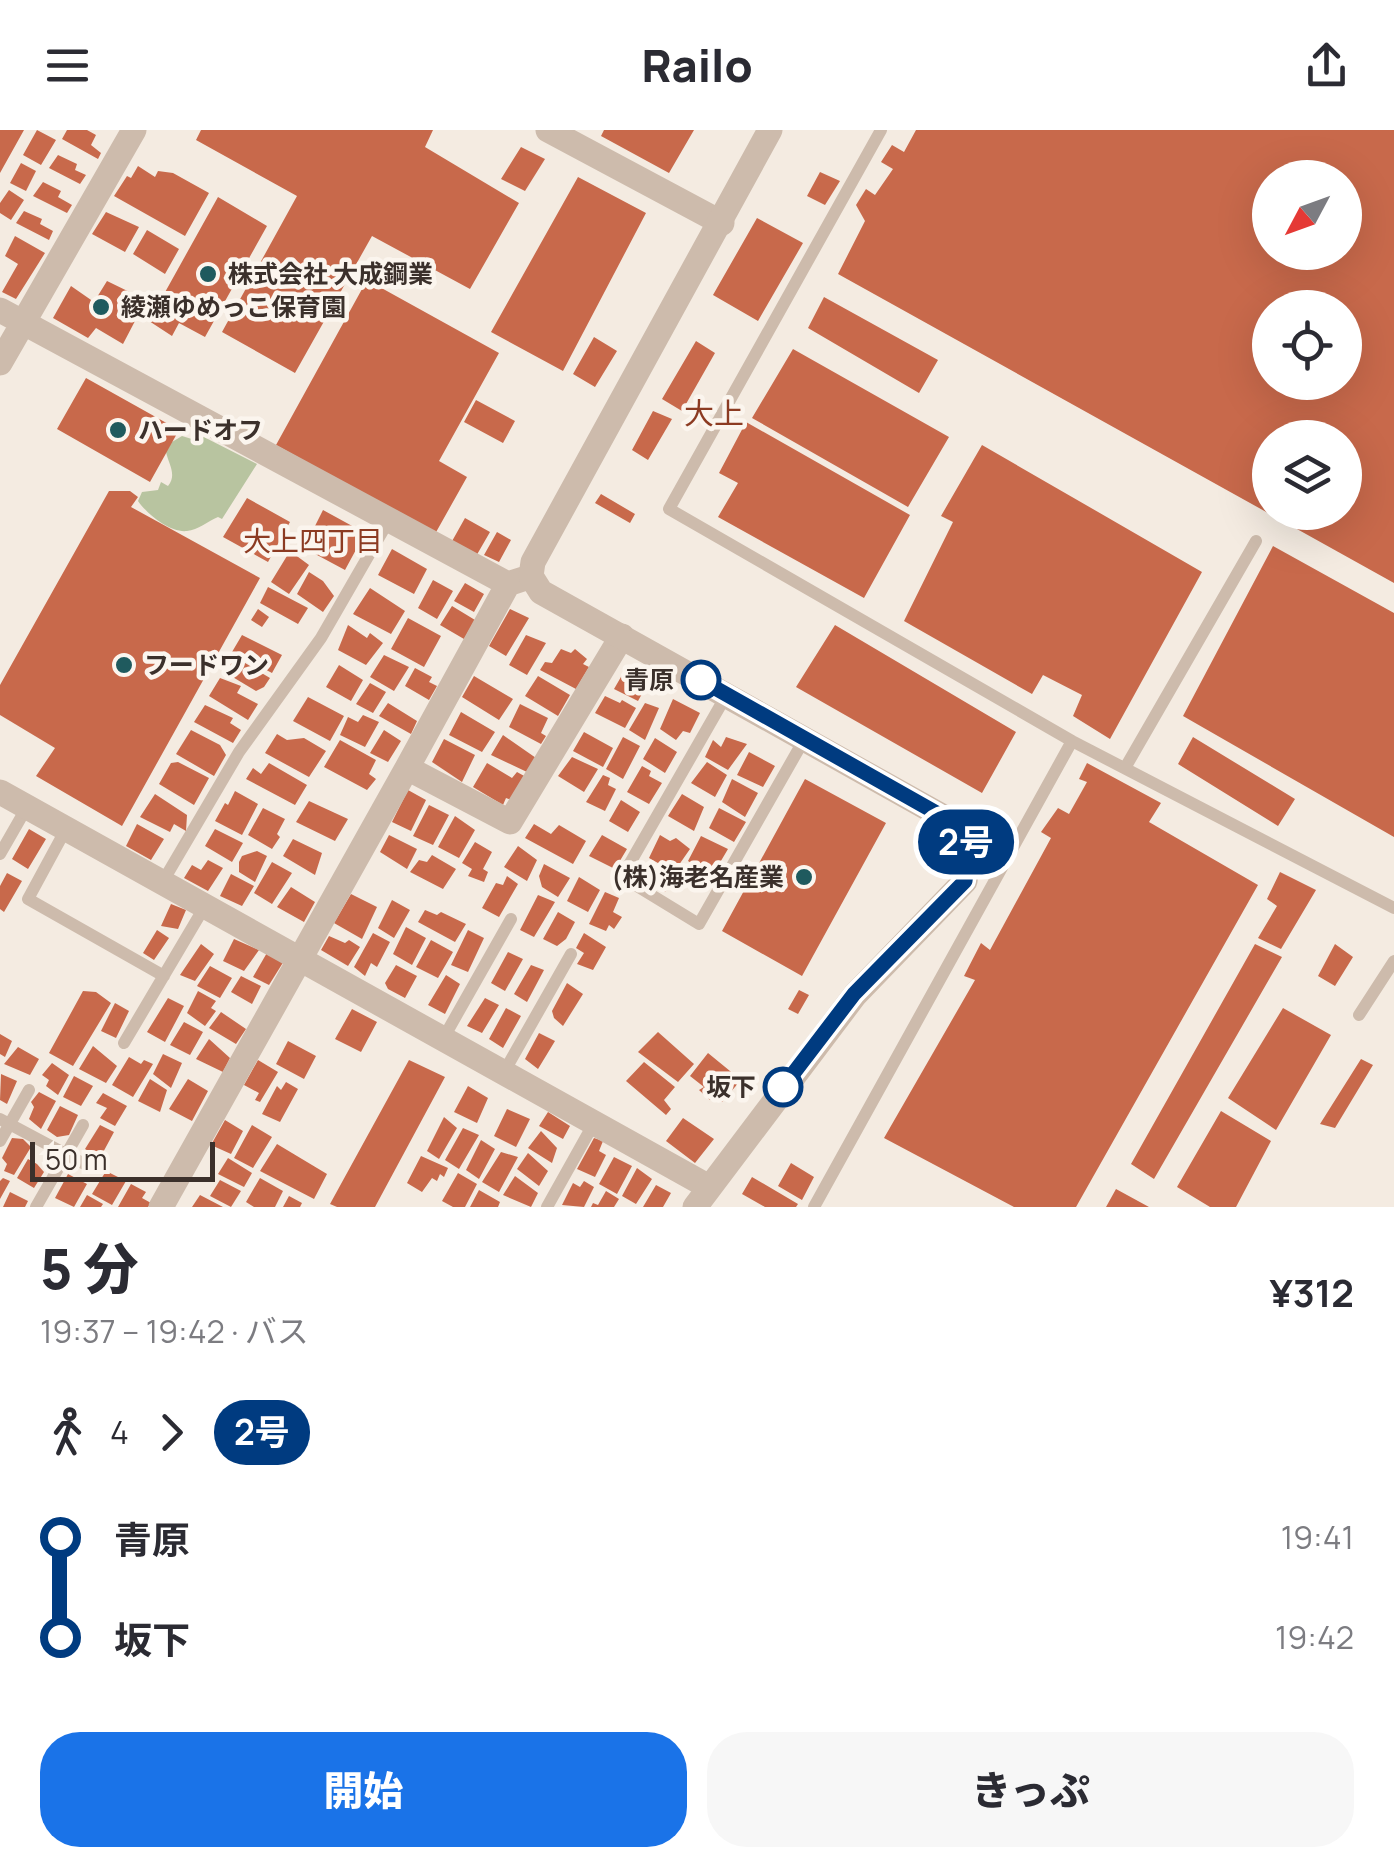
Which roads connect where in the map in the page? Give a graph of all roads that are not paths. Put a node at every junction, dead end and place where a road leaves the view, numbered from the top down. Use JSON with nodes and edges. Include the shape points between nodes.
{"nodes":[{"id":1,"x":134,"y":130,"type":"edge"},
{"id":2,"x":548,"y":130,"type":"edge"},
{"id":3,"x":770,"y":130,"type":"edge"},
{"id":4,"x":881,"y":130,"type":"edge"},
{"id":5,"x":722,"y":222,"type":"junction"},
{"id":6,"x":11,"y":316,"type":"edge"},
{"id":7,"x":0,"y":363,"type":"edge"},
{"id":8,"x":389,"y":520,"type":"junction"},
{"id":9,"x":1256,"y":540,"type":"dead end"},
{"id":10,"x":520,"y":580,"type":"junction"},
{"id":11,"x":622,"y":636,"type":"junction"},
{"id":12,"x":727,"y":694,"type":"junction"},
{"id":13,"x":804,"y":738,"type":"junction"},
{"id":14,"x":1072,"y":740,"type":"junction"},
{"id":15,"x":407,"y":768,"type":"junction"},
{"id":16,"x":1125,"y":768,"type":"junction"},
{"id":17,"x":0,"y":792,"type":"edge"},
{"id":18,"x":27,"y":807,"type":"junction"},
{"id":19,"x":66,"y":829,"type":"junction"},
{"id":20,"x":0,"y":854,"type":"edge"},
{"id":21,"x":162,"y":883,"type":"junction"},
{"id":22,"x":205,"y":906,"type":"junction"},
{"id":23,"x":1394,"y":908,"type":"edge"},
{"id":24,"x":511,"y":919,"type":"dead end"},
{"id":25,"x":571,"y":954,"type":"dead end"},
{"id":26,"x":300,"y":959,"type":"junction"},
{"id":27,"x":1394,"y":961,"type":"edge"},
{"id":28,"x":164,"y":976,"type":"junction"},
{"id":29,"x":1359,"y":1016,"type":"dead end"},
{"id":30,"x":443,"y":1039,"type":"junction"},
{"id":31,"x":124,"y":1043,"type":"dead end"},
{"id":32,"x":504,"y":1072,"type":"junction"},
{"id":33,"x":29,"y":1090,"type":"dead end"},
{"id":34,"x":5,"y":1122,"type":"edge"},
{"id":35,"x":594,"y":1123,"type":"junction"},
{"id":36,"x":83,"y":1125,"type":"dead end"},
{"id":37,"x":0,"y":1141,"type":"edge"},
{"id":38,"x":66,"y":1154,"type":"junction"},
{"id":39,"x":92,"y":1168,"type":"dead end"},
{"id":40,"x":702,"y":1197,"type":"edge"},
{"id":41,"x":36,"y":1207,"type":"edge"},
{"id":42,"x":161,"y":1207,"type":"edge"},
{"id":43,"x":547,"y":1207,"type":"edge"},
{"id":44,"x":814,"y":1207,"type":"edge"}],
"edges":[{"from":1,"to":6,"type":"street"},
{"from":2,"to":5,"type":"street"},
{"from":3,"to":5,"type":"street"},
{"from":4,"to":14,"type":"lane","via":[[669,510]]},
{"from":5,"to":10,"type":"street"},
{"from":6,"to":7,"type":"street"},
{"from":6,"to":8,"type":"street"},
{"from":8,"to":10,"type":"street"},
{"from":8,"to":21,"type":"lane"},
{"from":9,"to":16,"type":"lane"},
{"from":10,"to":11,"type":"street"},
{"from":10,"to":15,"type":"street"},
{"from":11,"to":12,"type":"street"},
{"from":11,"to":15,"type":"street","via":[[510,822]]},
{"from":12,"to":13,"type":"street"},
{"from":12,"to":13,"type":"lane","via":[[622,877],[699,924]]},
{"from":13,"to":40,"type":"street","via":[[956,824],[967,844],[965,881],[854,994]]},
{"from":14,"to":16,"type":"lane"},
{"from":14,"to":44,"type":"lane"},
{"from":15,"to":26,"type":"street"},
{"from":16,"to":23,"type":"lane"},
{"from":17,"to":18,"type":"street"},
{"from":18,"to":19,"type":"street"},
{"from":18,"to":20,"type":"lane"},
{"from":19,"to":21,"type":"street"},
{"from":19,"to":28,"type":"lane","via":[[28,899]]},
{"from":21,"to":22,"type":"street"},
{"from":22,"to":26,"type":"street"},
{"from":22,"to":28,"type":"lane"},
{"from":24,"to":30,"type":"lane"},
{"from":25,"to":32,"type":"lane"},
{"from":26,"to":30,"type":"street"},
{"from":26,"to":42,"type":"street"},
{"from":27,"to":29,"type":"lane"},
{"from":28,"to":31,"type":"lane"},
{"from":30,"to":32,"type":"street"},
{"from":32,"to":35,"type":"street"},
{"from":33,"to":34,"type":"lane"},
{"from":34,"to":37,"type":"lane"},
{"from":34,"to":38,"type":"lane"},
{"from":35,"to":40,"type":"street"},
{"from":35,"to":43,"type":"lane"},
{"from":36,"to":38,"type":"lane"},
{"from":38,"to":39,"type":"lane"},
{"from":38,"to":41,"type":"lane"}]}
